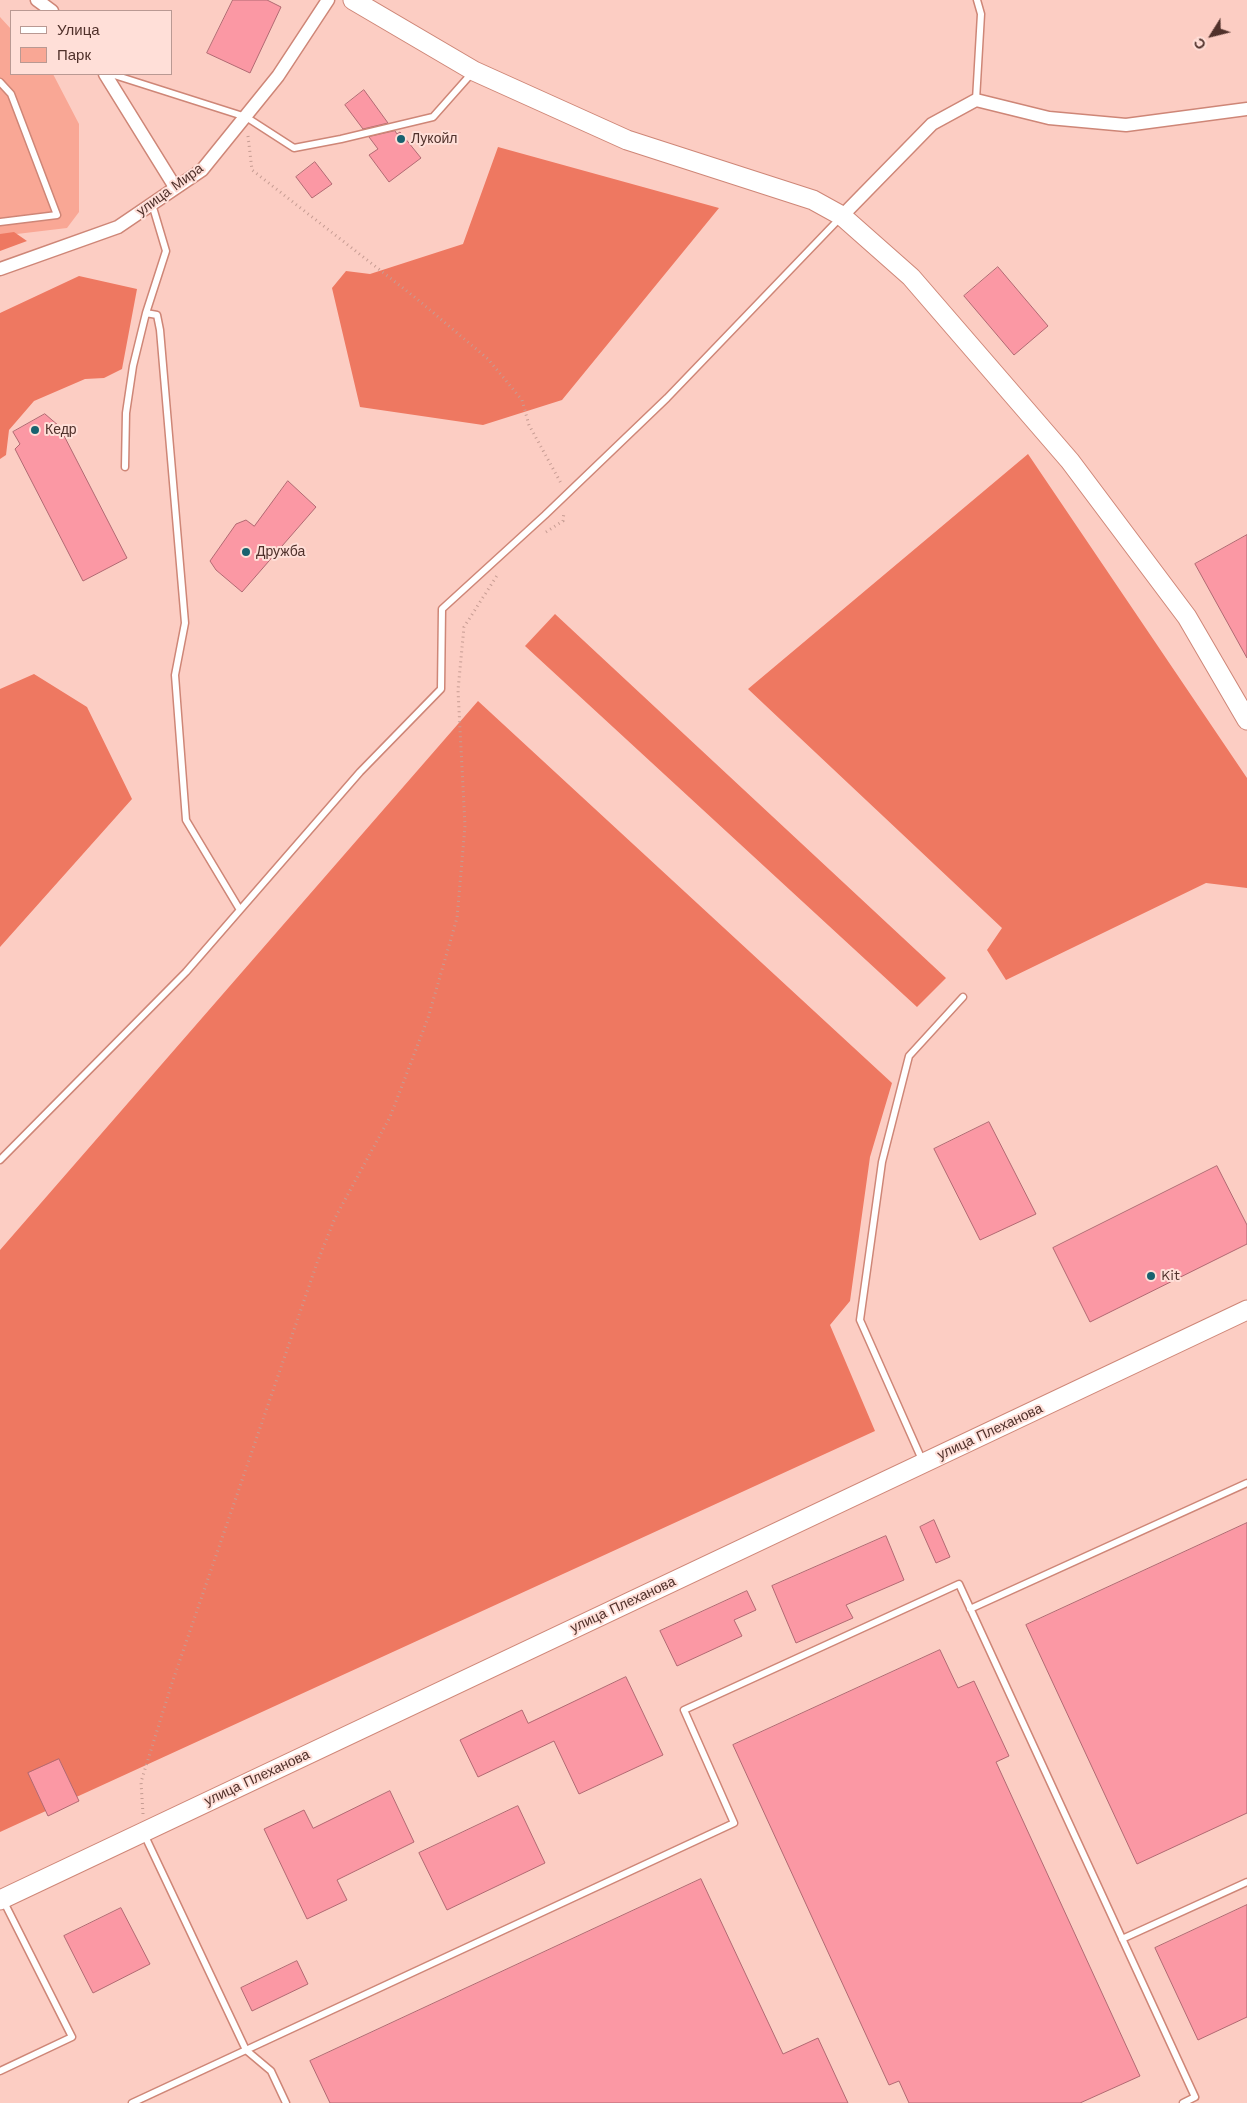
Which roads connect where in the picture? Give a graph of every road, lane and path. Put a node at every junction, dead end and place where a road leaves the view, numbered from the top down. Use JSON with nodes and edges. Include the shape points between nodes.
{"nodes":[{"id":1,"x":38,"y":0,"type":"edge"},
{"id":2,"x":328,"y":0,"type":"edge"},
{"id":3,"x":353,"y":0,"type":"edge"},
{"id":4,"x":977,"y":0,"type":"edge"},
{"id":5,"x":51,"y":10,"type":"edge"},
{"id":6,"x":474,"y":70,"type":"junction"},
{"id":7,"x":106,"y":75,"type":"edge"},
{"id":8,"x":114,"y":75,"type":"edge"},
{"id":9,"x":0,"y":82,"type":"edge"},
{"id":10,"x":976,"y":100,"type":"junction"},
{"id":11,"x":1247,"y":109,"type":"edge"},
{"id":12,"x":246,"y":117,"type":"junction"},
{"id":13,"x":175,"y":187,"type":"junction"},
{"id":14,"x":152,"y":204,"type":"junction"},
{"id":15,"x":842,"y":216,"type":"junction"},
{"id":16,"x":0,"y":222,"type":"edge"},
{"id":17,"x":0,"y":269,"type":"edge"},
{"id":18,"x":146,"y":312,"type":"junction"},
{"id":19,"x":125,"y":467,"type":"dead end"},
{"id":20,"x":566,"y":495,"type":"junction"},
{"id":21,"x":541,"y":536,"type":"dead end"},
{"id":22,"x":500,"y":571,"type":"dead end"},
{"id":23,"x":1247,"y":720,"type":"edge"},
{"id":24,"x":240,"y":910,"type":"junction"},
{"id":25,"x":963,"y":997,"type":"dead end"},
{"id":26,"x":0,"y":1160,"type":"edge"},
{"id":27,"x":1247,"y":1310,"type":"edge"},
{"id":28,"x":924,"y":1463,"type":"junction"},
{"id":29,"x":1247,"y":1483,"type":"edge"},
{"id":30,"x":970,"y":1609,"type":"junction"},
{"id":31,"x":143,"y":1832,"type":"junction"},
{"id":32,"x":1247,"y":1882,"type":"edge"},
{"id":33,"x":1,"y":1900,"type":"edge"},
{"id":34,"x":1122,"y":1939,"type":"junction"},
{"id":35,"x":246,"y":2050,"type":"junction"},
{"id":36,"x":0,"y":2071,"type":"edge"},
{"id":37,"x":1196,"y":2100,"type":"edge"},
{"id":38,"x":132,"y":2103,"type":"edge"},
{"id":39,"x":286,"y":2103,"type":"edge"},
{"id":40,"x":1183,"y":2103,"type":"edge"}],
"edges":[{"from":1,"to":5,"type":"street"},
{"from":2,"to":12,"type":"street","name":"улица Мира","via":[[278,76]]},
{"from":3,"to":6,"type":"main road"},
{"from":4,"to":10,"type":"lane","via":[[981,14]]},
{"from":6,"to":12,"type":"lane","via":[[432,117],[341,140],[294,148]]},
{"from":6,"to":15,"type":"main road","via":[[627,140],[814,200]]},
{"from":7,"to":13,"type":"street"},
{"from":8,"to":12,"type":"lane"},
{"from":9,"to":16,"type":"lane","via":[[11,94],[57,215]]},
{"from":10,"to":11,"type":"street","via":[[1049,118],[1126,126]]},
{"from":10,"to":15,"type":"street","via":[[932,124]]},
{"from":12,"to":13,"type":"street","name":"улица Мира","via":[[202,170]]},
{"from":12,"to":20,"type":"path","via":[[252,170],[488,359],[522,400],[529,425]]},
{"from":13,"to":14,"type":"street","name":"улица Мира"},
{"from":14,"to":17,"type":"street","name":"улица Мира","via":[[118,227]]},
{"from":14,"to":18,"type":"lane","via":[[166,250]]},
{"from":15,"to":20,"type":"lane","via":[[667,398]]},
{"from":15,"to":23,"type":"main road","via":[[911,276],[1070,461],[1187,617]]},
{"from":18,"to":19,"type":"lane","via":[[126,413]]},
{"from":18,"to":24,"type":"lane","via":[[156,315],[160,330],[185,623],[175,675],[186,820]]},
{"from":20,"to":21,"type":"path","via":[[562,521]]},
{"from":20,"to":24,"type":"lane","via":[[442,609],[441,689],[360,772]]},
{"from":22,"to":31,"type":"path","via":[[464,628],[458,690],[465,826],[457,918],[428,1018],[390,1117],[334,1218],[317,1263],[171,1686],[141,1782]]},
{"from":24,"to":26,"type":"lane","via":[[186,972]]},
{"from":25,"to":28,"type":"lane","via":[[909,1056],[882,1162],[860,1320]]},
{"from":27,"to":28,"type":"main road","name":"улица Плеханова"},
{"from":28,"to":31,"type":"main road","name":"улица Плеханова"},
{"from":29,"to":30,"type":"lane"},
{"from":30,"to":34,"type":"lane"},
{"from":30,"to":35,"type":"lane","via":[[959,1584],[684,1710],[734,1823]]},
{"from":31,"to":33,"type":"main road","name":"улица Плеханова"},
{"from":31,"to":35,"type":"lane"},
{"from":32,"to":34,"type":"lane"},
{"from":33,"to":36,"type":"lane","via":[[72,2037]]},
{"from":34,"to":37,"type":"lane"},
{"from":35,"to":38,"type":"lane"},
{"from":35,"to":39,"type":"lane","via":[[271,2071]]},
{"from":37,"to":40,"type":"lane"}]}
